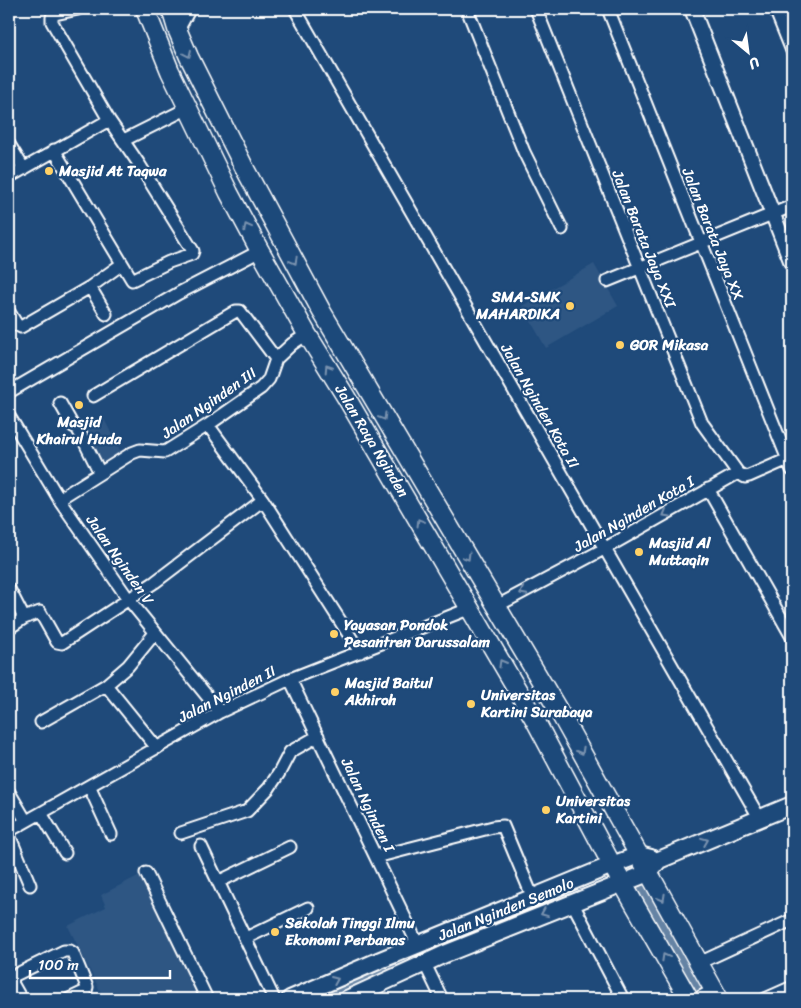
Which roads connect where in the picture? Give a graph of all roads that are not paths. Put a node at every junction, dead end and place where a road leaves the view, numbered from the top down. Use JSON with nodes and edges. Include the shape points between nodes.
{"nodes":[{"id":1,"x":78,"y":9,"type":"edge"},
{"id":2,"x":146,"y":9,"type":"edge"},
{"id":3,"x":171,"y":9,"type":"edge"},
{"id":4,"x":188,"y":9,"type":"edge"},
{"id":5,"x":295,"y":9,"type":"edge"},
{"id":6,"x":467,"y":9,"type":"edge"},
{"id":7,"x":536,"y":9,"type":"edge"},
{"id":8,"x":608,"y":9,"type":"edge"},
{"id":9,"x":692,"y":9,"type":"edge"},
{"id":10,"x":775,"y":9,"type":"edge"},
{"id":11,"x":177,"y":30,"type":"junction"},
{"id":12,"x":792,"y":51,"type":"edge"},
{"id":13,"x":188,"y":108,"type":"junction"},
{"id":14,"x":109,"y":120,"type":"junction"},
{"id":15,"x":124,"y":140,"type":"junction"},
{"id":16,"x":9,"y":144,"type":"edge"},
{"id":17,"x":54,"y":150,"type":"junction"},
{"id":18,"x":24,"y":169,"type":"junction"},
{"id":19,"x":9,"y":178,"type":"edge"},
{"id":20,"x":792,"y":206,"type":"edge"},
{"id":21,"x":773,"y":214,"type":"junction"},
{"id":22,"x":562,"y":229,"type":"dead end"},
{"id":23,"x":700,"y":243,"type":"junction"},
{"id":24,"x":260,"y":251,"type":"junction"},
{"id":25,"x":792,"y":263,"type":"edge"},
{"id":26,"x":122,"y":264,"type":"junction"},
{"id":27,"x":640,"y":268,"type":"junction"},
{"id":28,"x":607,"y":281,"type":"dead end"},
{"id":29,"x":90,"y":287,"type":"junction"},
{"id":30,"x":9,"y":312,"type":"edge"},
{"id":31,"x":106,"y":314,"type":"dead end"},
{"id":32,"x":307,"y":334,"type":"junction"},
{"id":33,"x":276,"y":359,"type":"junction"},
{"id":34,"x":365,"y":386,"type":"junction"},
{"id":35,"x":9,"y":392,"type":"edge"},
{"id":36,"x":93,"y":396,"type":"dead end"},
{"id":37,"x":346,"y":397,"type":"junction"},
{"id":38,"x":60,"y":403,"type":"dead end"},
{"id":39,"x":9,"y":416,"type":"edge"},
{"id":40,"x":208,"y":425,"type":"junction"},
{"id":41,"x":790,"y":465,"type":"edge"},
{"id":42,"x":100,"y":473,"type":"junction"},
{"id":43,"x":738,"y":473,"type":"junction"},
{"id":44,"x":708,"y":489,"type":"junction"},
{"id":45,"x":59,"y":499,"type":"junction"},
{"id":46,"x":263,"y":500,"type":"junction"},
{"id":47,"x":604,"y":549,"type":"junction"},
{"id":48,"x":9,"y":589,"type":"edge"},
{"id":49,"x":129,"y":600,"type":"junction"},
{"id":50,"x":497,"y":606,"type":"junction"},
{"id":51,"x":471,"y":608,"type":"junction"},
{"id":52,"x":24,"y":618,"type":"junction"},
{"id":53,"x":9,"y":628,"type":"edge"},
{"id":54,"x":155,"y":633,"type":"junction"},
{"id":55,"x":792,"y":637,"type":"edge"},
{"id":56,"x":360,"y":652,"type":"junction"},
{"id":57,"x":290,"y":679,"type":"junction"},
{"id":58,"x":106,"y":685,"type":"junction"},
{"id":59,"x":557,"y":708,"type":"junction"},
{"id":60,"x":220,"y":712,"type":"junction"},
{"id":61,"x":535,"y":720,"type":"junction"},
{"id":62,"x":41,"y":722,"type":"dead end"},
{"id":63,"x":318,"y":736,"type":"junction"},
{"id":64,"x":157,"y":748,"type":"junction"},
{"id":65,"x":88,"y":786,"type":"junction"},
{"id":66,"x":9,"y":792,"type":"edge"},
{"id":67,"x":792,"y":805,"type":"edge"},
{"id":68,"x":42,"y":813,"type":"junction"},
{"id":69,"x":760,"y":819,"type":"junction"},
{"id":70,"x":26,"y":821,"type":"junction"},
{"id":71,"x":9,"y":833,"type":"edge"},
{"id":72,"x":181,"y":833,"type":"dead end"},
{"id":73,"x":111,"y":834,"type":"dead end"},
{"id":74,"x":202,"y":846,"type":"dead end"},
{"id":75,"x":290,"y":847,"type":"dead end"},
{"id":76,"x":65,"y":853,"type":"dead end"},
{"id":77,"x":639,"y":855,"type":"junction"},
{"id":78,"x":376,"y":857,"type":"junction"},
{"id":79,"x":146,"y":873,"type":"dead end"},
{"id":80,"x":630,"y":873,"type":"junction"},
{"id":81,"x":218,"y":882,"type":"junction"},
{"id":82,"x":30,"y":885,"type":"dead end"},
{"id":83,"x":533,"y":898,"type":"junction"},
{"id":84,"x":572,"y":902,"type":"junction"},
{"id":85,"x":308,"y":908,"type":"dead end"},
{"id":86,"x":792,"y":920,"type":"edge"},
{"id":87,"x":246,"y":938,"type":"junction"},
{"id":88,"x":417,"y":942,"type":"junction"},
{"id":89,"x":699,"y":963,"type":"junction"},
{"id":90,"x":425,"y":964,"type":"junction"},
{"id":91,"x":382,"y":971,"type":"junction"},
{"id":92,"x":792,"y":987,"type":"edge"},
{"id":93,"x":358,"y":997,"type":"edge"},
{"id":94,"x":711,"y":997,"type":"edge"},
{"id":95,"x":21,"y":999,"type":"edge"},
{"id":96,"x":70,"y":999,"type":"edge"},
{"id":97,"x":207,"y":999,"type":"edge"},
{"id":98,"x":274,"y":999,"type":"edge"},
{"id":99,"x":290,"y":999,"type":"edge"},
{"id":100,"x":442,"y":999,"type":"edge"},
{"id":101,"x":623,"y":999,"type":"edge"},
{"id":102,"x":689,"y":999,"type":"edge"},
{"id":103,"x":765,"y":999,"type":"edge"}],
"edges":[{"from":1,"to":14,"type":"street","via":[[55,14],[52,22]]},
{"from":2,"to":13,"type":"main road","name":"Jalan Raya Nginden"},
{"from":3,"to":11,"type":"main road","name":"Jalan Raya Nginden"},
{"from":4,"to":11,"type":"street"},
{"from":5,"to":47,"type":"street","name":"Jalan Nginden Kota II"},
{"from":6,"to":22,"type":"street","via":[[524,152]]},
{"from":7,"to":27,"type":"street","name":"Jalan Barata Jaya XXI"},
{"from":8,"to":23,"type":"street","name":"Jalan Barata Jaya XX"},
{"from":9,"to":21,"type":"street"},
{"from":10,"to":12,"type":"street"},
{"from":11,"to":34,"type":"main road","name":"Jalan Raya Nginden","one_way":true,"via":[[272,220]]},
{"from":13,"to":15,"type":"street"},
{"from":24,"to":13,"type":"main road","name":"Jalan Raya Nginden","one_way":true},
{"from":14,"to":15,"type":"street"},
{"from":14,"to":17,"type":"street"},
{"from":15,"to":26,"type":"street","via":[[193,253],[163,264],[135,280],[130,278]]},
{"from":16,"to":18,"type":"street"},
{"from":17,"to":18,"type":"street"},
{"from":17,"to":26,"type":"street"},
{"from":18,"to":19,"type":"street"},
{"from":20,"to":21,"type":"street"},
{"from":21,"to":23,"type":"street"},
{"from":21,"to":25,"type":"street"},
{"from":23,"to":27,"type":"street"},
{"from":23,"to":41,"type":"street","name":"Jalan Barata Jaya XX"},
{"from":24,"to":32,"type":"main road","name":"Jalan Raya Nginden"},
{"from":24,"to":35,"type":"street","via":[[179,293]]},
{"from":26,"to":29,"type":"street"},
{"from":27,"to":28,"type":"street"},
{"from":27,"to":43,"type":"street","name":"Jalan Barata Jaya XXI","via":[[702,423]]},
{"from":29,"to":30,"type":"street","via":[[21,327]]},
{"from":29,"to":31,"type":"street"},
{"from":32,"to":33,"type":"street","name":"Jalan Nginden III"},
{"from":37,"to":32,"type":"main road","name":"Jalan Raya Nginden","one_way":true},
{"from":33,"to":36,"type":"street","via":[[236,310]]},
{"from":33,"to":40,"type":"street","name":"Jalan Nginden III","via":[[269,379],[261,388]]},
{"from":34,"to":37,"type":"main road"},
{"from":34,"to":50,"type":"main road","name":"Jalan Raya Nginden","one_way":true},
{"from":51,"to":37,"type":"main road","name":"Jalan Raya Nginden","one_way":true},
{"from":38,"to":42,"type":"street"},
{"from":39,"to":45,"type":"street","name":"Jalan Nginden V"},
{"from":40,"to":42,"type":"street","name":"Jalan Nginden III","via":[[170,450],[136,451]]},
{"from":40,"to":46,"type":"street"},
{"from":41,"to":43,"type":"street","name":"Jalan Nginden Kota I","via":[[745,477]]},
{"from":42,"to":45,"type":"street","name":"Jalan Nginden III"},
{"from":43,"to":44,"type":"street","name":"Jalan Nginden Kota I"},
{"from":44,"to":47,"type":"street","name":"Jalan Nginden Kota I","one_way":true},
{"from":44,"to":55,"type":"street"},
{"from":45,"to":49,"type":"street","name":"Jalan Nginden V"},
{"from":46,"to":49,"type":"street"},
{"from":46,"to":56,"type":"street"},
{"from":47,"to":50,"type":"street","name":"Jalan Nginden Kota I","one_way":true},
{"from":47,"to":69,"type":"street","name":"Jalan Nginden Kota II"},
{"from":48,"to":52,"type":"street"},
{"from":49,"to":52,"type":"street","via":[[60,643],[42,614],[37,612]]},
{"from":49,"to":54,"type":"street","name":"Jalan Nginden V"},
{"from":50,"to":59,"type":"main road","name":"Jalan Raya Nginden"},
{"from":51,"to":56,"type":"street","name":"Jalan Nginden II"},
{"from":61,"to":51,"type":"main road","name":"Jalan Raya Nginden","one_way":true},
{"from":52,"to":53,"type":"street"},
{"from":54,"to":58,"type":"street","via":[[128,666]]},
{"from":54,"to":60,"type":"street","name":"Jalan Nginden V"},
{"from":56,"to":57,"type":"street","name":"Jalan Nginden II"},
{"from":57,"to":60,"type":"street","name":"Jalan Nginden II"},
{"from":57,"to":63,"type":"street","name":"Jalan Nginden I"},
{"from":58,"to":62,"type":"street"},
{"from":58,"to":64,"type":"street"},
{"from":59,"to":61,"type":"main road"},
{"from":59,"to":77,"type":"main road","name":"Jalan Raya Nginden","one_way":true},
{"from":60,"to":64,"type":"street","name":"Jalan Nginden II"},
{"from":61,"to":80,"type":"main road","name":"Jalan Raya Nginden"},
{"from":63,"to":72,"type":"street","via":[[290,752],[269,788],[247,810]]},
{"from":63,"to":78,"type":"street","name":"Jalan Nginden I"},
{"from":64,"to":65,"type":"street","name":"Jalan Nginden II"},
{"from":65,"to":68,"type":"street","name":"Jalan Nginden II"},
{"from":65,"to":73,"type":"street"},
{"from":66,"to":70,"type":"street"},
{"from":67,"to":69,"type":"main road"},
{"from":68,"to":70,"type":"street","name":"Jalan Nginden II"},
{"from":68,"to":76,"type":"street"},
{"from":80,"to":69,"type":"main road","one_way":true},
{"from":70,"to":71,"type":"street","name":"Jalan Nginden II"},
{"from":71,"to":82,"type":"street"},
{"from":74,"to":81,"type":"street"},
{"from":75,"to":81,"type":"street"},
{"from":77,"to":80,"type":"main road","name":"Jalan Raya Nginden"},
{"from":77,"to":80,"type":"main road","name":"Jalan Nginden Semolo"},
{"from":78,"to":83,"type":"street","via":[[504,826]]},
{"from":78,"to":88,"type":"street","name":"Jalan Nginden I"},
{"from":79,"to":97,"type":"street"},
{"from":80,"to":83,"type":"main road","name":"Jalan Nginden Semolo"},
{"from":80,"to":84,"type":"main road","name":"Jalan Nginden Semolo"},
{"from":80,"to":89,"type":"main road","one_way":true},
{"from":102,"to":80,"type":"main road","one_way":true},
{"from":81,"to":87,"type":"street"},
{"from":83,"to":88,"type":"main road","name":"Jalan Nginden Semolo"},
{"from":84,"to":90,"type":"main road","name":"Jalan Nginden Semolo","one_way":true},
{"from":84,"to":101,"type":"street"},
{"from":85,"to":87,"type":"street"},
{"from":86,"to":89,"type":"street"},
{"from":87,"to":98,"type":"street"},
{"from":88,"to":91,"type":"main road","name":"Jalan Nginden Semolo"},
{"from":89,"to":94,"type":"main road"},
{"from":90,"to":91,"type":"main road","name":"Jalan Nginden Semolo"},
{"from":90,"to":100,"type":"street"},
{"from":91,"to":93,"type":"main road","name":"Jalan Nginden Semolo"},
{"from":99,"to":91,"type":"main road","name":"Jalan Nginden Semolo","one_way":true},
{"from":92,"to":103,"type":"street"},
{"from":95,"to":96,"type":"street","via":[[11,978],[64,951],[73,954],[87,987],[86,991]]}]}
